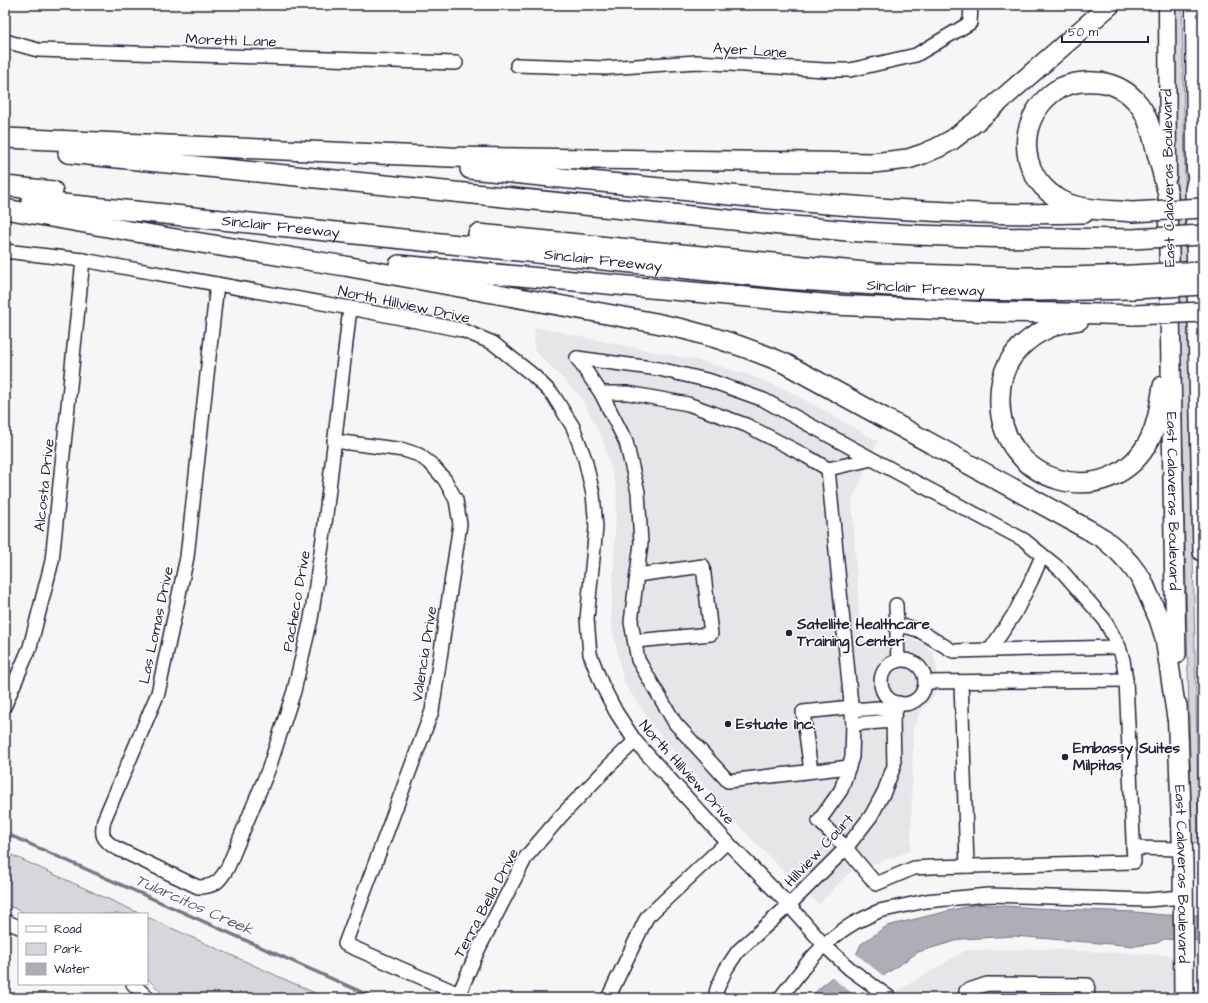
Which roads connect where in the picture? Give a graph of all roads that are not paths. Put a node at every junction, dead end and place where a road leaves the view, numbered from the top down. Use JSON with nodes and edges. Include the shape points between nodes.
{"nodes":[{"id":1,"x":971,"y":5,"type":"edge"},
{"id":2,"x":1110,"y":5,"type":"edge"},
{"id":3,"x":1166,"y":5,"type":"edge"},
{"id":4,"x":1194,"y":5,"type":"edge"},
{"id":5,"x":5,"y":41,"type":"edge"},
{"id":6,"x":456,"y":63,"type":"dead end"},
{"id":7,"x":517,"y":65,"type":"dead end"},
{"id":8,"x":5,"y":138,"type":"edge"},
{"id":9,"x":5,"y":146,"type":"edge"},
{"id":10,"x":286,"y":150,"type":"junction"},
{"id":11,"x":1203,"y":155,"type":"edge"},
{"id":12,"x":5,"y":186,"type":"edge"},
{"id":13,"x":1195,"y":190,"type":"junction"},
{"id":14,"x":1168,"y":194,"type":"junction"},
{"id":15,"x":5,"y":199,"type":"edge"},
{"id":16,"x":1203,"y":208,"type":"edge"},
{"id":17,"x":5,"y":209,"type":"edge"},
{"id":18,"x":1132,"y":212,"type":"junction"},
{"id":19,"x":1203,"y":234,"type":"edge"},
{"id":20,"x":5,"y":250,"type":"edge"},
{"id":21,"x":260,"y":252,"type":"junction"},
{"id":22,"x":83,"y":260,"type":"junction"},
{"id":23,"x":1203,"y":271,"type":"edge"},
{"id":24,"x":1133,"y":282,"type":"junction"},
{"id":25,"x":217,"y":284,"type":"junction"},
{"id":26,"x":1203,"y":285,"type":"edge"},
{"id":27,"x":350,"y":308,"type":"junction"},
{"id":28,"x":1134,"y":315,"type":"junction"},
{"id":29,"x":1200,"y":316,"type":"edge"},
{"id":30,"x":1171,"y":321,"type":"junction"},
{"id":31,"x":1203,"y":343,"type":"edge"},
{"id":32,"x":601,"y":393,"type":"junction"},
{"id":33,"x":334,"y":441,"type":"junction"},
{"id":34,"x":872,"y":459,"type":"junction"},
{"id":35,"x":828,"y":469,"type":"junction"},
{"id":36,"x":1203,"y":552,"type":"edge"},
{"id":37,"x":1042,"y":556,"type":"junction"},
{"id":38,"x":637,"y":575,"type":"junction"},
{"id":39,"x":896,"y":605,"type":"dead end"},
{"id":40,"x":897,"y":626,"type":"junction"},
{"id":41,"x":635,"y":641,"type":"junction"},
{"id":42,"x":1119,"y":647,"type":"junction"},
{"id":43,"x":990,"y":650,"type":"junction"},
{"id":44,"x":898,"y":661,"type":"junction"},
{"id":45,"x":1126,"y":680,"type":"junction"},
{"id":46,"x":925,"y":682,"type":"junction"},
{"id":47,"x":961,"y":682,"type":"junction"},
{"id":48,"x":5,"y":705,"type":"edge"},
{"id":49,"x":852,"y":708,"type":"junction"},
{"id":50,"x":896,"y":712,"type":"junction"},
{"id":51,"x":1177,"y":718,"type":"junction"},
{"id":52,"x":854,"y":724,"type":"junction"},
{"id":53,"x":635,"y":742,"type":"junction"},
{"id":54,"x":849,"y":767,"type":"junction"},
{"id":55,"x":811,"y":771,"type":"junction"},
{"id":56,"x":728,"y":842,"type":"junction"},
{"id":57,"x":846,"y":848,"type":"junction"},
{"id":58,"x":1133,"y":848,"type":"junction"},
{"id":59,"x":1182,"y":849,"type":"junction"},
{"id":60,"x":967,"y":866,"type":"junction"},
{"id":61,"x":215,"y":884,"type":"joint"},
{"id":62,"x":790,"y":904,"type":"junction"},
{"id":63,"x":1183,"y":905,"type":"junction"},
{"id":64,"x":5,"y":921,"type":"edge"},
{"id":65,"x":18,"y":927,"type":"edge"},
{"id":66,"x":345,"y":944,"type":"joint"},
{"id":67,"x":828,"y":949,"type":"junction"},
{"id":68,"x":134,"y":985,"type":"edge"},
{"id":69,"x":1033,"y":985,"type":"junction"},
{"id":70,"x":966,"y":991,"type":"dead end"},
{"id":71,"x":1087,"y":996,"type":"dead end"},
{"id":72,"x":889,"y":997,"type":"edge"},
{"id":73,"x":148,"y":998,"type":"edge"},
{"id":74,"x":608,"y":998,"type":"edge"},
{"id":75,"x":715,"y":998,"type":"edge"},
{"id":76,"x":780,"y":998,"type":"edge"},
{"id":77,"x":1033,"y":998,"type":"edge"},
{"id":78,"x":1184,"y":998,"type":"edge"}],
"edges":[{"from":1,"to":7,"type":"street","name":"Ayer Lane","via":[[970,23],[916,55],[850,70],[697,62],[605,68]]},
{"from":2,"to":10,"type":"highway","via":[[965,131],[937,148],[908,159],[873,163],[450,157]]},
{"from":3,"to":14,"type":"main road","name":"East Calaveras Boulevard"},
{"from":4,"to":13,"type":"main road","name":"East Calaveras Boulevard"},
{"from":5,"to":6,"type":"street","name":"Moretti Lane","via":[[38,50]]},
{"from":8,"to":10,"type":"highway"},
{"from":9,"to":19,"type":"highway","bridge":true,"via":[[856,231],[952,236],[1132,239]]},
{"from":10,"to":18,"type":"highway","via":[[842,206],[1000,214]]},
{"from":11,"to":13,"type":"highway"},
{"from":12,"to":24,"type":"highway","via":[[875,273],[1069,277]]},
{"from":13,"to":29,"type":"highway","name":"East Calaveras Boulevard"},
{"from":14,"to":18,"type":"highway","via":[[1145,114],[1126,91],[1113,85],[1085,81],[1059,89],[1036,110],[1026,140],[1027,156],[1037,180],[1050,193],[1068,204],[1080,208]]},
{"from":14,"to":30,"type":"highway","name":"East Calaveras Boulevard"},
{"from":15,"to":24,"type":"highway","name":"Sinclair Freeway","via":[[791,279],[951,290],[1039,291]]},
{"from":16,"to":18,"type":"highway","bridge":true},
{"from":17,"to":21,"type":"highway"},
{"from":20,"to":22,"type":"street","name":"North Hillview Drive"},
{"from":21,"to":28,"type":"highway","via":[[834,305],[978,312]]},
{"from":21,"to":51,"type":"highway","via":[[686,330],[738,345],[784,363],[1087,529],[1119,552],[1142,580],[1159,619],[1165,638]]},
{"from":22,"to":25,"type":"street","name":"North Hillview Drive"},
{"from":22,"to":48,"type":"street","name":"Alcosta Drive","via":[[52,562],[30,647]]},
{"from":23,"to":24,"type":"highway","bridge":true},
{"from":24,"to":26,"type":"highway","name":"Sinclair Freeway","bridge":true},
{"from":25,"to":27,"type":"street","name":"North Hillview Drive"},
{"from":25,"to":61,"type":"street","name":"Las Lomas Drive","via":[[186,557],[158,693],[102,829],[107,843],[114,847],[198,887]]},
{"from":27,"to":33,"type":"street","name":"Pacheco Drive"},
{"from":27,"to":53,"type":"street","name":"North Hillview Drive","via":[[462,330],[487,340],[529,372],[553,395],[573,427],[585,460],[593,494],[596,527],[587,619],[590,654],[602,685]]},
{"from":28,"to":29,"type":"highway","bridge":true},
{"from":28,"to":30,"type":"highway","via":[[1073,321],[1048,328],[1027,340],[1008,363],[1003,375],[999,404],[1005,432],[1020,456],[1041,473],[1076,483],[1095,482],[1123,470],[1142,450],[1156,424],[1160,407]]},
{"from":29,"to":31,"type":"highway"},
{"from":29,"to":36,"type":"highway","name":"East Calaveras Boulevard"},
{"from":30,"to":51,"type":"highway","name":"East Calaveras Boulevard"},
{"from":32,"to":34,"type":"street","via":[[576,358],[659,369],[711,381],[764,400]]},
{"from":32,"to":35,"type":"street","via":[[628,393],[688,404],[746,425]]},
{"from":32,"to":38,"type":"street","via":[[626,442],[638,492],[641,543]]},
{"from":33,"to":61,"type":"street","name":"Pacheco Drive","via":[[311,619],[294,691],[269,768],[228,867]]},
{"from":33,"to":66,"type":"street","name":"Valencia Drive","via":[[404,450],[418,455],[432,465],[445,480],[456,500],[460,524],[432,711]]},
{"from":34,"to":35,"type":"street"},
{"from":34,"to":37,"type":"street","via":[[1024,540]]},
{"from":35,"to":49,"type":"street"},
{"from":37,"to":42,"type":"street","via":[[1061,570],[1104,620]]},
{"from":37,"to":43,"type":"street","via":[[1015,612]]},
{"from":38,"to":41,"type":"street","via":[[632,622]]},
{"from":38,"to":41,"type":"street","via":[[703,566],[711,634]]},
{"from":39,"to":40,"type":"street"},
{"from":40,"to":43,"type":"street","via":[[918,630],[953,651]]},
{"from":40,"to":44,"type":"street"},
{"from":41,"to":55,"type":"street","via":[[638,660],[675,723],[728,781]]},
{"from":42,"to":43,"type":"street"},
{"from":42,"to":45,"type":"street"},
{"from":44,"to":46,"type":"street","via":[[915,664],[924,675]]},
{"from":44,"to":50,"type":"street","via":[[890,664],[885,670],[881,683]]},
{"from":45,"to":47,"type":"street"},
{"from":45,"to":58,"type":"street"},
{"from":46,"to":47,"type":"street"},
{"from":46,"to":50,"type":"street","via":[[919,696]]},
{"from":47,"to":60,"type":"street"},
{"from":49,"to":50,"type":"street","via":[[878,708]]},
{"from":49,"to":52,"type":"street"},
{"from":49,"to":55,"type":"street","via":[[804,712]]},
{"from":50,"to":52,"type":"street"},
{"from":50,"to":57,"type":"street","name":"Hillview Court","via":[[894,766],[871,816]]},
{"from":51,"to":59,"type":"highway","name":"East Calaveras Boulevard"},
{"from":52,"to":54,"type":"street"},
{"from":53,"to":56,"type":"street","name":"North Hillview Drive"},
{"from":53,"to":66,"type":"street","name":"Terra Bella Drive","via":[[608,766],[526,856],[478,950],[459,994]]},
{"from":54,"to":55,"type":"street"},
{"from":54,"to":57,"type":"street","via":[[841,790],[819,821]]},
{"from":56,"to":62,"type":"street","name":"North Hillview Drive"},
{"from":56,"to":74,"type":"street","via":[[648,917]]},
{"from":57,"to":60,"type":"street","via":[[876,884],[914,868]]},
{"from":57,"to":62,"type":"street","name":"Hillview Court"},
{"from":58,"to":59,"type":"street"},
{"from":58,"to":60,"type":"street","via":[[1134,862]]},
{"from":59,"to":63,"type":"highway","name":"East Calaveras Boulevard"},
{"from":62,"to":67,"type":"street","name":"North Hillview Drive"},
{"from":62,"to":75,"type":"street","name":"Hillview Court","via":[[738,951],[726,969]]},
{"from":63,"to":67,"type":"street","via":[[1147,900],[988,895],[926,901],[879,911],[854,923],[843,930]]},
{"from":63,"to":78,"type":"highway","name":"East Calaveras Boulevard"},
{"from":64,"to":65,"type":"street"},
{"from":67,"to":72,"type":"street","name":"North Hillview Drive","via":[[850,969]]},
{"from":67,"to":76,"type":"street","via":[[808,962]]},
{"from":68,"to":73,"type":"street"},
{"from":69,"to":70,"type":"street","via":[[987,984]]},
{"from":69,"to":71,"type":"street","via":[[1088,985]]},
{"from":69,"to":77,"type":"street"}]}
